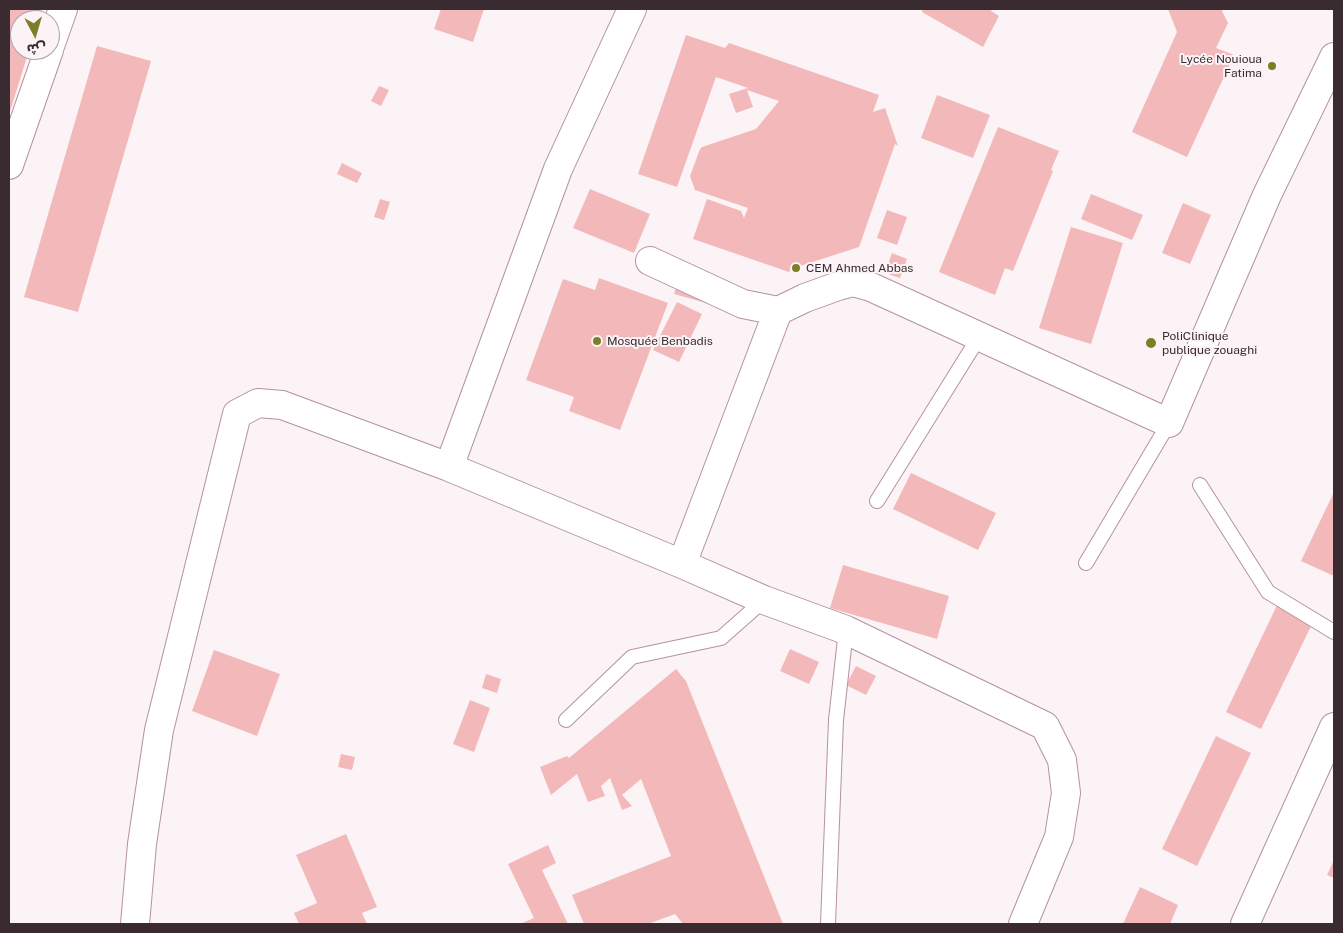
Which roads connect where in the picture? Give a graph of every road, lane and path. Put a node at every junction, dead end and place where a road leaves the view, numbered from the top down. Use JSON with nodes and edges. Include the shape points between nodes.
{"nodes":[{"id":1,"x":632,"y":9,"type":"edge"},
{"id":2,"x":1334,"y":57,"type":"edge"},
{"id":3,"x":45,"y":60,"type":"edge"},
{"id":4,"x":9,"y":165,"type":"edge"},
{"id":5,"x":650,"y":261,"type":"dead end"},
{"id":6,"x":778,"y":311,"type":"junction"},
{"id":7,"x":979,"y":337,"type":"junction"},
{"id":8,"x":1170,"y":423,"type":"junction"},
{"id":9,"x":449,"y":467,"type":"junction"},
{"id":10,"x":1200,"y":485,"type":"dead end"},
{"id":11,"x":877,"y":501,"type":"dead end"},
{"id":12,"x":1086,"y":563,"type":"dead end"},
{"id":13,"x":682,"y":564,"type":"junction"},
{"id":14,"x":764,"y":600,"type":"junction"},
{"id":15,"x":846,"y":630,"type":"junction"},
{"id":16,"x":1334,"y":632,"type":"edge"},
{"id":17,"x":566,"y":720,"type":"dead end"},
{"id":18,"x":1334,"y":727,"type":"edge"},
{"id":19,"x":135,"y":924,"type":"edge"},
{"id":20,"x":828,"y":924,"type":"edge"},
{"id":21,"x":1023,"y":924,"type":"edge"},
{"id":22,"x":1245,"y":924,"type":"edge"}],
"edges":[{"from":1,"to":9,"type":"street","via":[[558,169]]},
{"from":2,"to":8,"type":"street","via":[[1267,195]]},
{"from":3,"to":4,"type":"street"},
{"from":5,"to":6,"type":"street","via":[[743,304]]},
{"from":6,"to":7,"type":"street","via":[[852,282],[871,287]]},
{"from":6,"to":13,"type":"street"},
{"from":7,"to":8,"type":"street"},
{"from":7,"to":11,"type":"lane"},
{"from":8,"to":12,"type":"lane"},
{"from":9,"to":13,"type":"street"},
{"from":9,"to":19,"type":"street","via":[[282,405],[258,403],[237,414],[159,730],[142,844]]},
{"from":10,"to":16,"type":"lane","via":[[1268,592]]},
{"from":13,"to":14,"type":"street"},
{"from":14,"to":15,"type":"street"},
{"from":14,"to":17,"type":"lane","via":[[721,638],[632,657]]},
{"from":15,"to":20,"type":"lane","via":[[836,720]]},
{"from":15,"to":21,"type":"street","via":[[1045,726],[1062,760],[1066,793],[1059,837]]},
{"from":18,"to":22,"type":"street"}]}
